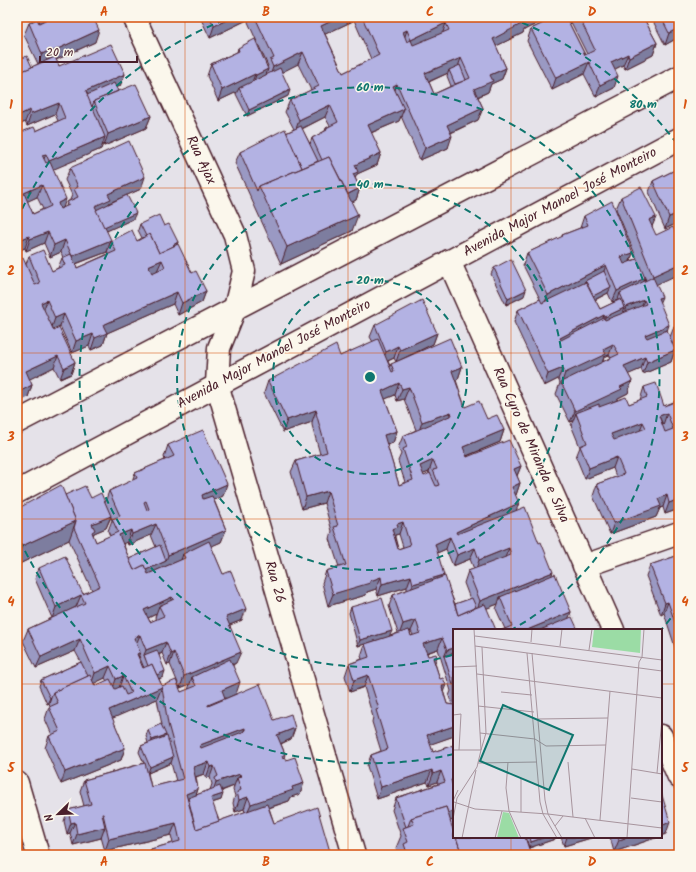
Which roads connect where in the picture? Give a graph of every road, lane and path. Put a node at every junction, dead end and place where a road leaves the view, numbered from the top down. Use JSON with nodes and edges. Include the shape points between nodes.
{"nodes":[{"id":1,"x":134,"y":17,"type":"edge"},
{"id":2,"x":679,"y":76,"type":"edge"},
{"id":3,"x":679,"y":139,"type":"edge"},
{"id":4,"x":449,"y":261,"type":"junction"},
{"id":5,"x":235,"y":308,"type":"junction"},
{"id":6,"x":217,"y":384,"type":"junction"},
{"id":7,"x":17,"y":422,"type":"edge"},
{"id":8,"x":17,"y":492,"type":"edge"},
{"id":9,"x":679,"y":533,"type":"edge"},
{"id":10,"x":584,"y":566,"type":"junction"},
{"id":11,"x":613,"y":629,"type":"edge"},
{"id":12,"x":662,"y":738,"type":"edge"},
{"id":13,"x":679,"y":777,"type":"edge"},
{"id":14,"x":17,"y":783,"type":"edge"},
{"id":15,"x":38,"y":855,"type":"edge"},
{"id":16,"x":354,"y":855,"type":"edge"}],
"edges":[{"from":1,"to":5,"type":"street","name":"Rua Ajax","via":[[236,235],[244,270]]},
{"from":2,"to":5,"type":"street"},
{"from":3,"to":4,"type":"street","name":"Avenida Major Manoel José Monteiro"},
{"from":4,"to":6,"type":"street","name":"Avenida Major Manoel José Monteiro"},
{"from":4,"to":10,"type":"street","name":"Rua Cyro de Miranda e Silva"},
{"from":5,"to":6,"type":"street","name":"Rua 26","via":[[219,348]]},
{"from":5,"to":7,"type":"street"},
{"from":6,"to":8,"type":"street","name":"Avenida Major Manoel José Monteiro"},
{"from":6,"to":16,"type":"street","name":"Rua 26"},
{"from":9,"to":10,"type":"street"},
{"from":10,"to":11,"type":"street","name":"Rua Cyro de Miranda e Silva"},
{"from":12,"to":13,"type":"street"},
{"from":14,"to":15,"type":"street"}]}
